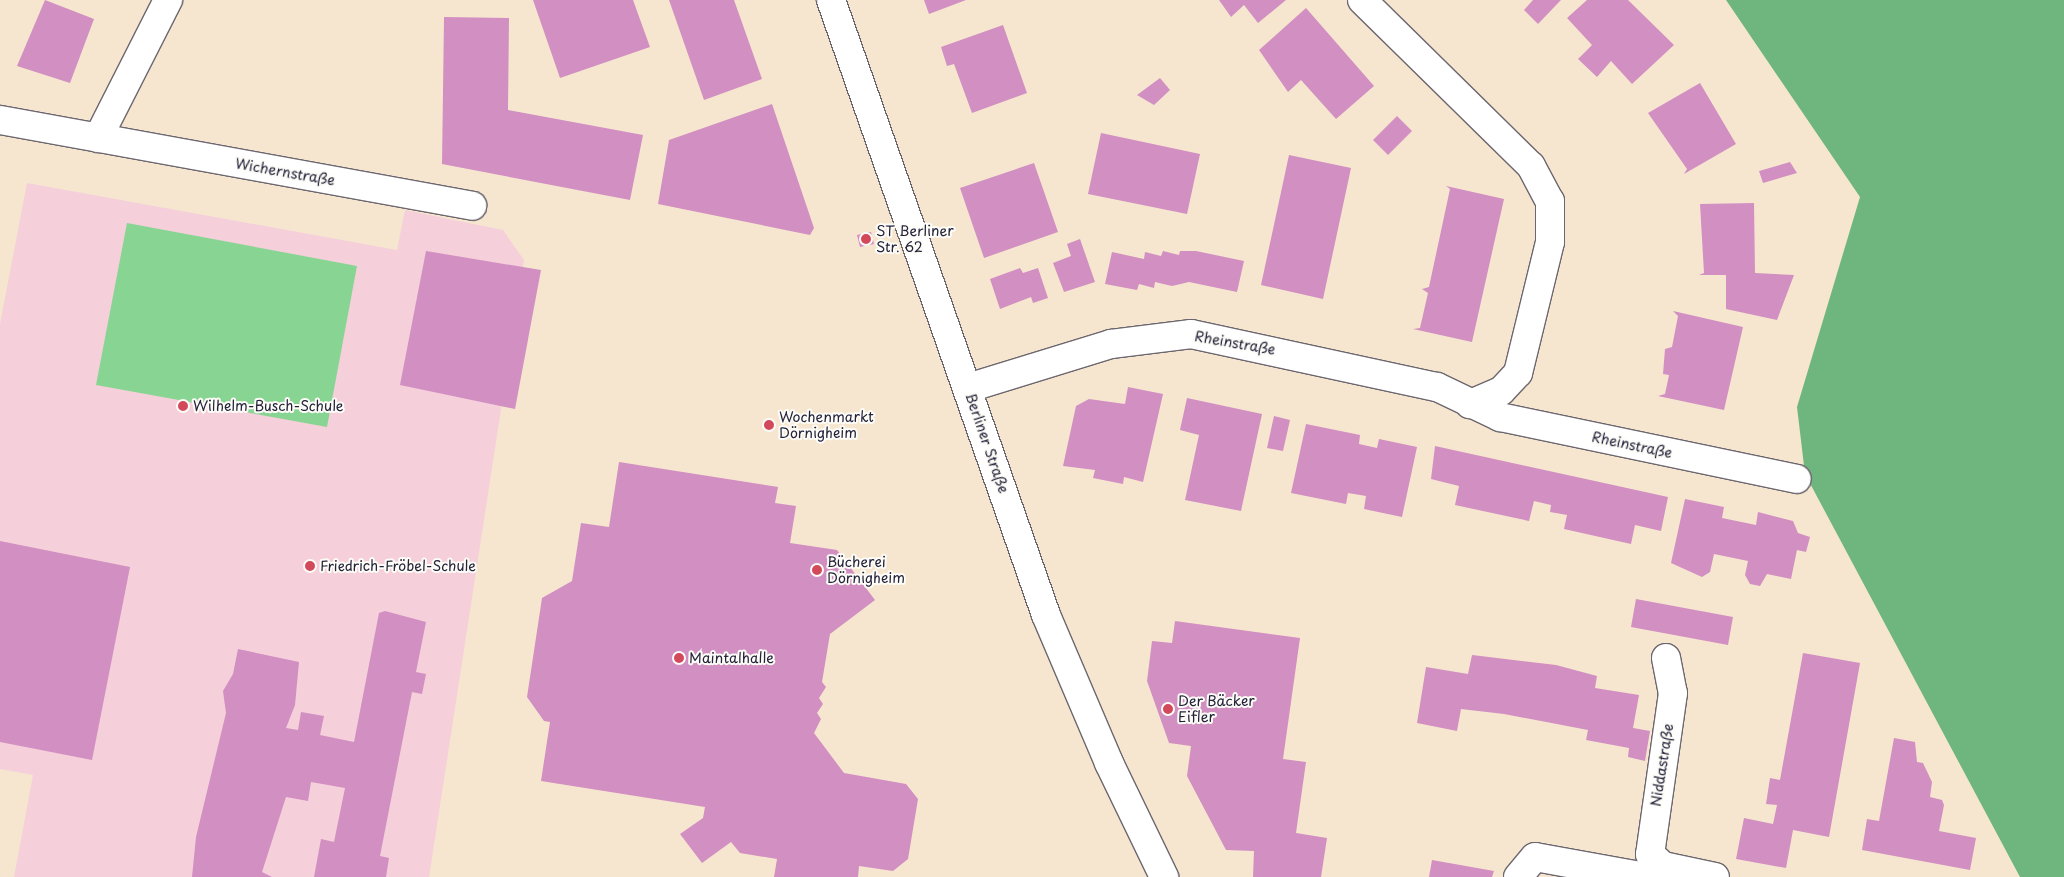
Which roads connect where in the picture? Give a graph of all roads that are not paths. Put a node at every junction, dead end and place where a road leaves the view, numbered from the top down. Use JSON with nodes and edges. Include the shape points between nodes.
{"nodes":[{"id":1,"x":168,"y":0,"type":"edge"},
{"id":2,"x":831,"y":0,"type":"edge"},
{"id":3,"x":1362,"y":0,"type":"edge"},
{"id":4,"x":0,"y":120,"type":"edge"},
{"id":5,"x":98,"y":138,"type":"junction"},
{"id":6,"x":472,"y":206,"type":"dead end"},
{"id":7,"x":968,"y":388,"type":"junction"},
{"id":8,"x":1470,"y":404,"type":"junction"},
{"id":9,"x":1797,"y":479,"type":"dead end"},
{"id":10,"x":1666,"y":658,"type":"dead end"},
{"id":11,"x":1663,"y":866,"type":"junction"},
{"id":12,"x":1164,"y":877,"type":"edge"},
{"id":13,"x":1518,"y":877,"type":"edge"},
{"id":14,"x":1715,"y":877,"type":"edge"}],
"edges":[{"from":1,"to":5,"type":"street"},
{"from":2,"to":7,"type":"street","name":"Berliner Straße"},
{"from":3,"to":8,"type":"street","via":[[1531,166],[1550,200],[1550,242],[1518,374],[1501,390]]},
{"from":4,"to":5,"type":"street","name":"Wichernstraße"},
{"from":5,"to":6,"type":"street","name":"Wichernstraße"},
{"from":7,"to":8,"type":"street","name":"Rheinstraße","via":[[1111,344],[1191,334],[1437,387]]},
{"from":7,"to":12,"type":"street","name":"Berliner Straße","via":[[1046,615],[1105,755]]},
{"from":8,"to":9,"type":"street","name":"Rheinstraße","via":[[1500,417]]},
{"from":10,"to":11,"type":"street","name":"Niddastraße","via":[[1673,693],[1649,844],[1654,862]]},
{"from":11,"to":13,"type":"street","via":[[1640,876],[1535,857]]},
{"from":11,"to":14,"type":"street"}]}
